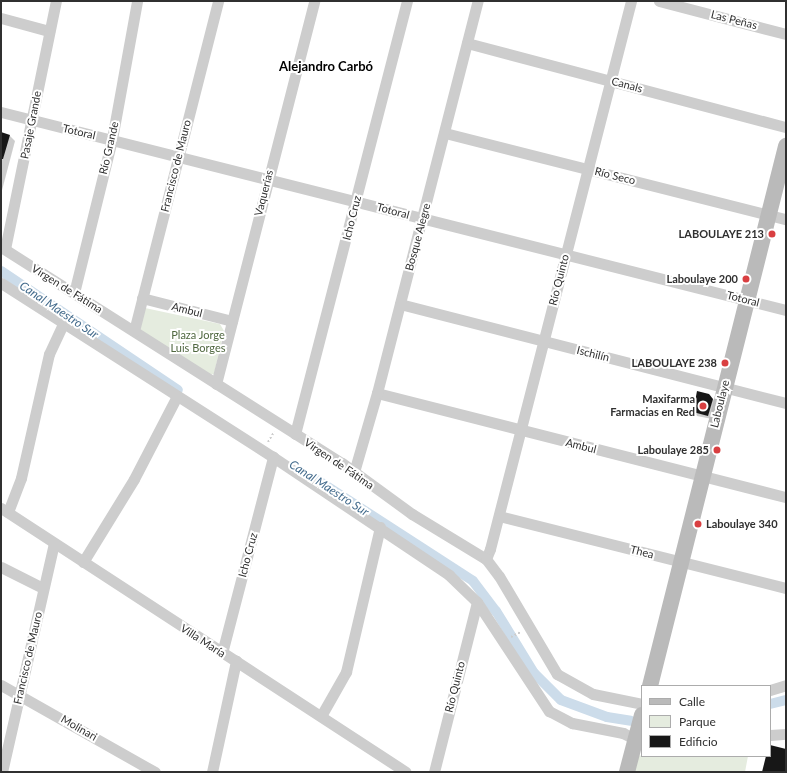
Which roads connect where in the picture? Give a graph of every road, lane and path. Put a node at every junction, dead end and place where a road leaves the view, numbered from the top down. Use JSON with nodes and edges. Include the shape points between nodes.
{"nodes":[{"id":1,"x":56,"y":1,"type":"edge"},
{"id":2,"x":137,"y":1,"type":"edge"},
{"id":3,"x":218,"y":1,"type":"edge"},
{"id":4,"x":314,"y":1,"type":"edge"},
{"id":5,"x":407,"y":1,"type":"edge"},
{"id":6,"x":478,"y":1,"type":"edge"},
{"id":7,"x":631,"y":1,"type":"edge"},
{"id":8,"x":659,"y":1,"type":"edge"},
{"id":9,"x":1,"y":18,"type":"edge"},
{"id":10,"x":49,"y":31,"type":"junction"},
{"id":11,"x":786,"y":34,"type":"edge"},
{"id":12,"x":467,"y":43,"type":"junction"},
{"id":13,"x":610,"y":81,"type":"junction"},
{"id":14,"x":1,"y":112,"type":"edge"},
{"id":15,"x":32,"y":120,"type":"junction"},
{"id":16,"x":786,"y":127,"type":"edge"},
{"id":17,"x":444,"y":133,"type":"junction"},
{"id":18,"x":112,"y":139,"type":"junction"},
{"id":19,"x":786,"y":146,"type":"edge"},
{"id":20,"x":179,"y":156,"type":"junction"},
{"id":21,"x":588,"y":169,"type":"junction"},
{"id":22,"x":268,"y":179,"type":"junction"},
{"id":23,"x":356,"y":202,"type":"junction"},
{"id":24,"x":769,"y":214,"type":"junction"},
{"id":25,"x":422,"y":219,"type":"junction"},
{"id":26,"x":786,"y":219,"type":"edge"},
{"id":27,"x":3,"y":248,"type":"edge"},
{"id":28,"x":566,"y":256,"type":"junction"},
{"id":29,"x":1,"y":283,"type":"edge"},
{"id":30,"x":74,"y":293,"type":"junction"},
{"id":31,"x":142,"y":298,"type":"junction"},
{"id":32,"x":746,"y":300,"type":"junction"},
{"id":33,"x":400,"y":304,"type":"junction"},
{"id":34,"x":786,"y":310,"type":"edge"},
{"id":35,"x":232,"y":321,"type":"junction"},
{"id":36,"x":63,"y":324,"type":"junction"},
{"id":37,"x":134,"y":331,"type":"junction"},
{"id":38,"x":544,"y":341,"type":"junction"},
{"id":39,"x":216,"y":384,"type":"junction"},
{"id":40,"x":724,"y":388,"type":"junction"},
{"id":41,"x":377,"y":393,"type":"junction"},
{"id":42,"x":177,"y":396,"type":"junction"},
{"id":43,"x":786,"y":403,"type":"edge"},
{"id":44,"x":279,"y":424,"type":"junction"},
{"id":45,"x":521,"y":430,"type":"junction"},
{"id":46,"x":295,"y":434,"type":"junction"},
{"id":47,"x":263,"y":451,"type":"junction"},
{"id":48,"x":273,"y":457,"type":"junction"},
{"id":49,"x":354,"y":472,"type":"junction"},
{"id":50,"x":702,"y":476,"type":"junction"},
{"id":51,"x":786,"y":497,"type":"edge"},
{"id":52,"x":4,"y":510,"type":"edge"},
{"id":53,"x":499,"y":516,"type":"junction"},
{"id":54,"x":380,"y":527,"type":"junction"},
{"id":55,"x":54,"y":544,"type":"junction"},
{"id":56,"x":486,"y":559,"type":"junction"},
{"id":57,"x":83,"y":562,"type":"junction"},
{"id":58,"x":680,"y":562,"type":"junction"},
{"id":59,"x":1,"y":567,"type":"edge"},
{"id":60,"x":44,"y":588,"type":"junction"},
{"id":61,"x":786,"y":588,"type":"edge"},
{"id":62,"x":477,"y":602,"type":"junction"},
{"id":63,"x":528,"y":628,"type":"junction"},
{"id":64,"x":503,"y":642,"type":"junction"},
{"id":65,"x":222,"y":653,"type":"junction"},
{"id":66,"x":236,"y":661,"type":"junction"},
{"id":67,"x":1,"y":685,"type":"edge"},
{"id":68,"x":650,"y":685,"type":"edge"},
{"id":69,"x":786,"y":685,"type":"edge"},
{"id":70,"x":771,"y":690,"type":"edge"},
{"id":71,"x":20,"y":694,"type":"junction"},
{"id":72,"x":641,"y":704,"type":"edge"},
{"id":73,"x":321,"y":716,"type":"junction"},
{"id":74,"x":641,"y":722,"type":"edge"},
{"id":75,"x":786,"y":734,"type":"edge"},
{"id":76,"x":771,"y":735,"type":"edge"},
{"id":77,"x":638,"y":741,"type":"edge"},
{"id":78,"x":2,"y":772,"type":"edge"},
{"id":79,"x":155,"y":772,"type":"edge"},
{"id":80,"x":212,"y":772,"type":"edge"},
{"id":81,"x":406,"y":772,"type":"edge"},
{"id":82,"x":434,"y":772,"type":"edge"},
{"id":83,"x":627,"y":772,"type":"edge"}],
"edges":[{"from":1,"to":10,"type":"street","name":"Pasaje Grande"},
{"from":2,"to":18,"type":"street","name":"Río Grande"},
{"from":3,"to":20,"type":"street","name":"Francisco de Mauro"},
{"from":4,"to":22,"type":"street","name":"Vaquerías"},
{"from":5,"to":23,"type":"street","name":"Icho Cruz"},
{"from":6,"to":12,"type":"street","name":"Bosque Alegre"},
{"from":7,"to":13,"type":"street","name":"Río Quinto"},
{"from":8,"to":11,"type":"street","name":"Las Peñas"},
{"from":9,"to":10,"type":"street"},
{"from":10,"to":15,"type":"street","name":"Pasaje Grande"},
{"from":12,"to":13,"type":"street","name":"Canals"},
{"from":12,"to":17,"type":"street","name":"Bosque Alegre"},
{"from":13,"to":16,"type":"street","name":"Canals"},
{"from":13,"to":21,"type":"street","name":"Río Quinto"},
{"from":14,"to":15,"type":"street","name":"Totoral"},
{"from":15,"to":18,"type":"street","name":"Totoral"},
{"from":15,"to":27,"type":"street","name":"Pasaje Grande"},
{"from":17,"to":21,"type":"street","name":"Río Seco"},
{"from":17,"to":25,"type":"street","name":"Bosque Alegre"},
{"from":18,"to":20,"type":"street","name":"Totoral"},
{"from":18,"to":30,"type":"street","name":"Río Grande"},
{"from":19,"to":24,"type":"main road","name":"Laboulaye"},
{"from":20,"to":22,"type":"street","name":"Totoral"},
{"from":20,"to":31,"type":"street","name":"Francisco de Mauro"},
{"from":21,"to":24,"type":"street","name":"Río Seco"},
{"from":21,"to":28,"type":"street","name":"Río Quinto"},
{"from":22,"to":23,"type":"street","name":"Totoral"},
{"from":22,"to":35,"type":"street","name":"Vaquerías"},
{"from":23,"to":25,"type":"street","name":"Totoral"},
{"from":23,"to":46,"type":"street","name":"Icho Cruz"},
{"from":24,"to":26,"type":"street","name":"Río Seco"},
{"from":24,"to":32,"type":"main road","name":"Laboulaye"},
{"from":25,"to":28,"type":"street","name":"Totoral"},
{"from":25,"to":33,"type":"street","name":"Bosque Alegre"},
{"from":27,"to":30,"type":"street","name":"Virgen de Fátima"},
{"from":28,"to":32,"type":"street","name":"Totoral"},
{"from":28,"to":38,"type":"street","name":"Río Quinto"},
{"from":29,"to":36,"type":"street"},
{"from":30,"to":37,"type":"street","name":"Virgen de Fátima"},
{"from":31,"to":35,"type":"street","name":"Ambul"},
{"from":31,"to":37,"type":"street","name":"Francisco de Mauro"},
{"from":32,"to":34,"type":"street","name":"Totoral"},
{"from":32,"to":40,"type":"main road","name":"Laboulaye"},
{"from":33,"to":38,"type":"street","name":"Ischilín"},
{"from":33,"to":41,"type":"street","name":"Bosque Alegre"},
{"from":35,"to":39,"type":"street","name":"Vaquerías"},
{"from":36,"to":42,"type":"street"},
{"from":36,"to":52,"type":"street","via":[[54,340],[45,367],[21,478]]},
{"from":37,"to":39,"type":"street","name":"Virgen de Fátima"},
{"from":38,"to":40,"type":"street","name":"Ischilín"},
{"from":38,"to":45,"type":"street","name":"Río Quinto"},
{"from":39,"to":44,"type":"street","name":"Virgen de Fátima"},
{"from":40,"to":43,"type":"street","name":"Ischilín"},
{"from":40,"to":50,"type":"main road","name":"Laboulaye"},
{"from":41,"to":45,"type":"street","name":"Ambul"},
{"from":41,"to":49,"type":"street","name":"Bosque Alegre"},
{"from":42,"to":47,"type":"street"},
{"from":42,"to":57,"type":"street","via":[[134,479]]},
{"from":44,"to":46,"type":"street","name":"Virgen de Fátima"},
{"from":44,"to":47,"type":"path"},
{"from":45,"to":50,"type":"street","name":"Ambul"},
{"from":45,"to":53,"type":"street","name":"Río Quinto"},
{"from":46,"to":49,"type":"street","name":"Virgen de Fátima"},
{"from":47,"to":48,"type":"street"},
{"from":48,"to":54,"type":"street"},
{"from":48,"to":65,"type":"street","name":"Icho Cruz"},
{"from":49,"to":56,"type":"street","name":"Virgen de Fátima","via":[[406,509]]},
{"from":50,"to":51,"type":"street","name":"Ambul"},
{"from":50,"to":58,"type":"main road","name":"Laboulaye"},
{"from":52,"to":55,"type":"street","name":"Villa María"},
{"from":53,"to":56,"type":"street","name":"Río Quinto"},
{"from":53,"to":58,"type":"street","name":"Thea"},
{"from":54,"to":62,"type":"street","via":[[449,575]]},
{"from":54,"to":73,"type":"street","via":[[346,672]]},
{"from":55,"to":57,"type":"street","name":"Villa María"},
{"from":55,"to":60,"type":"street","name":"Francisco de Mauro"},
{"from":56,"to":63,"type":"street","name":"Virgen de Fátima","via":[[499,576]]},
{"from":57,"to":65,"type":"street","name":"Villa María"},
{"from":58,"to":61,"type":"street","name":"Thea"},
{"from":58,"to":68,"type":"main road","name":"Laboulaye"},
{"from":59,"to":60,"type":"street"},
{"from":60,"to":71,"type":"street","name":"Francisco de Mauro"},
{"from":62,"to":64,"type":"street"},
{"from":62,"to":82,"type":"street","name":"Río Quinto"},
{"from":63,"to":64,"type":"path"},
{"from":63,"to":72,"type":"street","name":"Virgen de Fátima","via":[[551,669],[562,678],[593,694]]},
{"from":64,"to":77,"type":"street","via":[[549,711],[578,725],[623,733]]},
{"from":65,"to":66,"type":"street","name":"Villa María"},
{"from":66,"to":73,"type":"street","name":"Villa María"},
{"from":66,"to":80,"type":"street"},
{"from":67,"to":71,"type":"street","name":"Molinari"},
{"from":69,"to":70,"type":"street"},
{"from":71,"to":78,"type":"street","name":"Francisco de Mauro"},
{"from":71,"to":79,"type":"street","name":"Molinari"},
{"from":73,"to":81,"type":"street","name":"Villa María"},
{"from":74,"to":77,"type":"main road"},
{"from":75,"to":76,"type":"street"},
{"from":77,"to":83,"type":"main road"}]}
